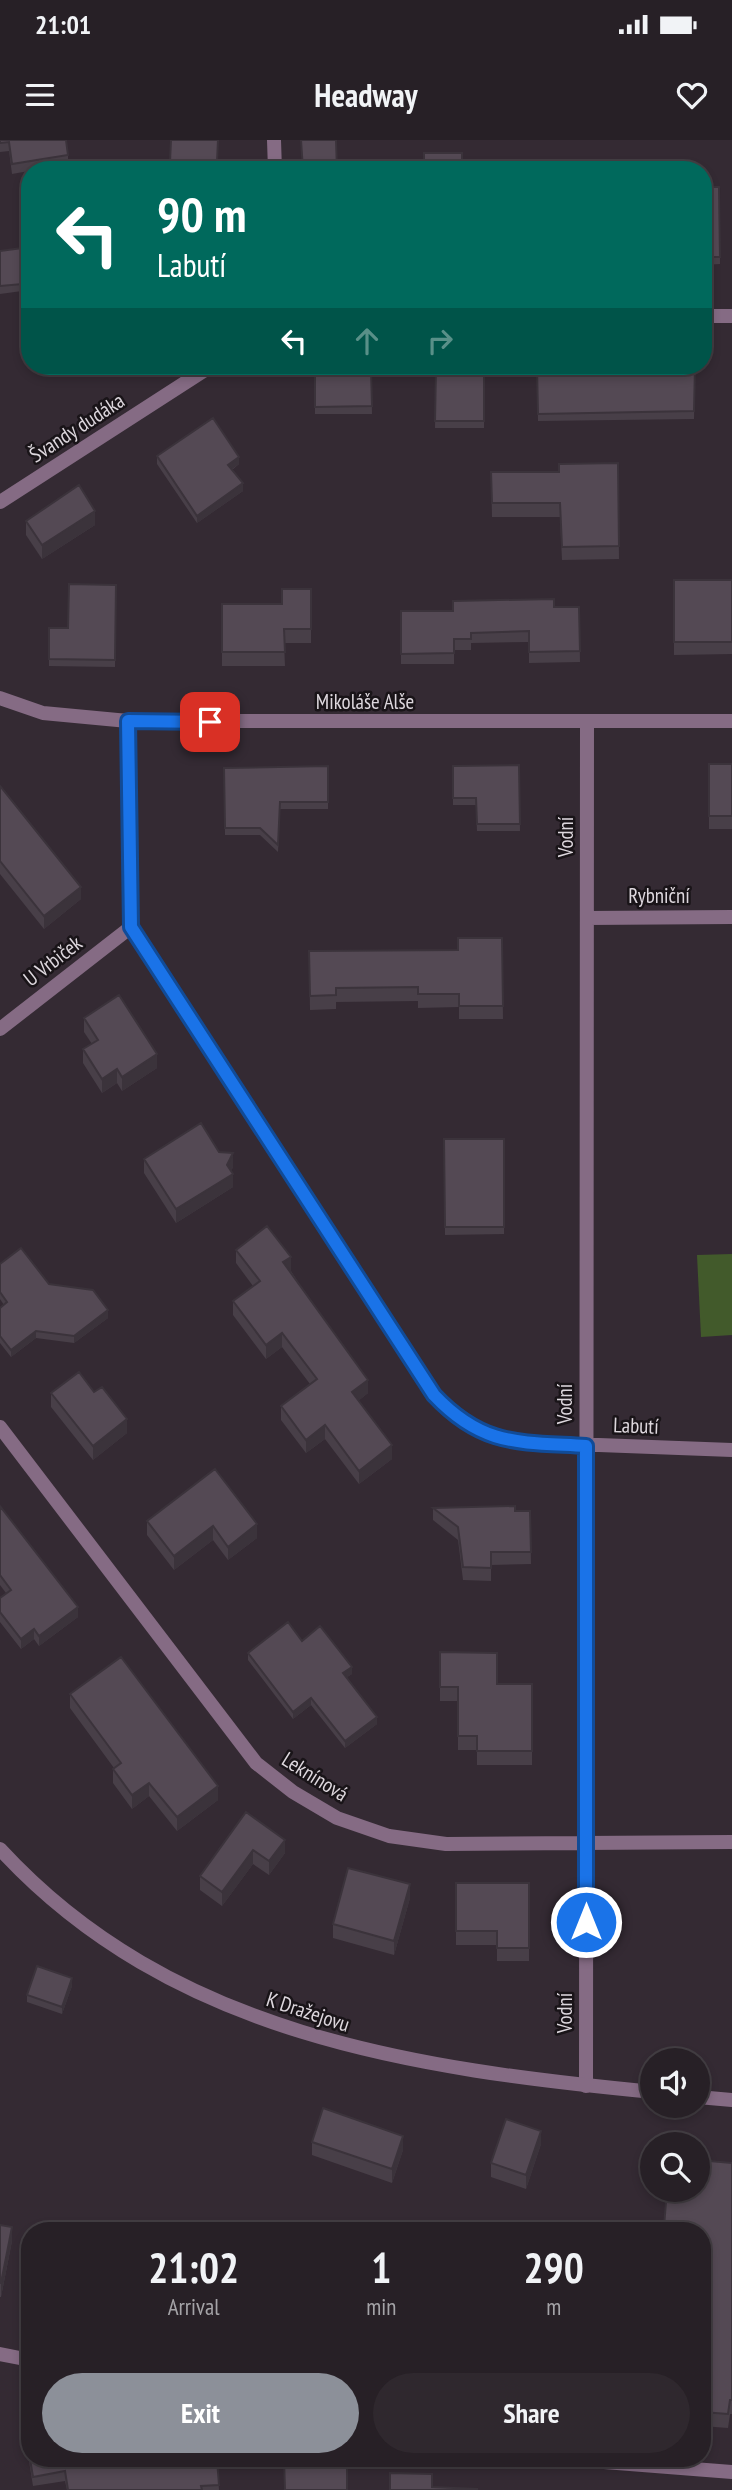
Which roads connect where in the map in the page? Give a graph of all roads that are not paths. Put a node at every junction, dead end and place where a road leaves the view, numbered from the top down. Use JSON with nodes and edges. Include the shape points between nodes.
{"nodes":[{"id":1,"x":274,"y":140,"type":"edge"},
{"id":2,"x":275,"y":161,"type":"edge"},
{"id":3,"x":712,"y":316,"type":"edge"},
{"id":4,"x":732,"y":316,"type":"edge"},
{"id":5,"x":197,"y":375,"type":"edge"},
{"id":6,"x":0,"y":502,"type":"edge"},
{"id":7,"x":0,"y":698,"type":"edge"},
{"id":8,"x":128,"y":721,"type":"junction"},
{"id":9,"x":732,"y":721,"type":"edge"},
{"id":10,"x":587,"y":722,"type":"junction"},
{"id":11,"x":732,"y":917,"type":"edge"},
{"id":12,"x":587,"y":918,"type":"junction"},
{"id":13,"x":131,"y":927,"type":"junction"},
{"id":14,"x":0,"y":1029,"type":"edge"},
{"id":15,"x":0,"y":1427,"type":"edge"},
{"id":16,"x":586,"y":1446,"type":"junction"},
{"id":17,"x":732,"y":1450,"type":"edge"},
{"id":18,"x":586,"y":1841,"type":"junction"},
{"id":19,"x":732,"y":1842,"type":"edge"},
{"id":20,"x":0,"y":1849,"type":"edge"},
{"id":21,"x":586,"y":2086,"type":"junction"},
{"id":22,"x":640,"y":2091,"type":"edge"},
{"id":23,"x":710,"y":2098,"type":"edge"},
{"id":24,"x":732,"y":2100,"type":"edge"},
{"id":25,"x":0,"y":2354,"type":"edge"},
{"id":26,"x":21,"y":2358,"type":"edge"},
{"id":27,"x":668,"y":2467,"type":"edge"},
{"id":28,"x":732,"y":2472,"type":"edge"}],
"edges":[{"from":1,"to":2,"type":"street"},
{"from":3,"to":4,"type":"street"},
{"from":5,"to":6,"type":"street","name":"Švandy dudáka"},
{"from":7,"to":8,"type":"street","name":"Mikoláše Alše","via":[[43,713]]},
{"from":8,"to":10,"type":"street","name":"Mikoláše Alše"},
{"from":8,"to":13,"type":"street"},
{"from":9,"to":10,"type":"street","name":"Mikoláše Alše"},
{"from":10,"to":12,"type":"street","name":"Vodní"},
{"from":11,"to":12,"type":"street","name":"Rybniční"},
{"from":12,"to":16,"type":"street","name":"Vodní"},
{"from":13,"to":14,"type":"street","name":"U Vrbiček"},
{"from":13,"to":16,"type":"street","name":"Labutí","via":[[434,1395],[456,1418],[484,1434],[519,1442]]},
{"from":15,"to":18,"type":"street","name":"Leknínová","via":[[256,1763],[293,1792],[337,1818],[389,1836],[446,1844]]},
{"from":16,"to":17,"type":"street","name":"Labutí"},
{"from":16,"to":18,"type":"street","name":"Vodní"},
{"from":18,"to":19,"type":"street","name":"Leknínová"},
{"from":18,"to":21,"type":"street","name":"Vodní"},
{"from":20,"to":21,"type":"street","name":"K Dražejovu","via":[[95,1934],[180,1985],[262,2021],[355,2049]]},
{"from":21,"to":22,"type":"street","name":"K Dražejovu"},
{"from":23,"to":24,"type":"street"},
{"from":25,"to":26,"type":"street"},
{"from":27,"to":28,"type":"street"}]}
